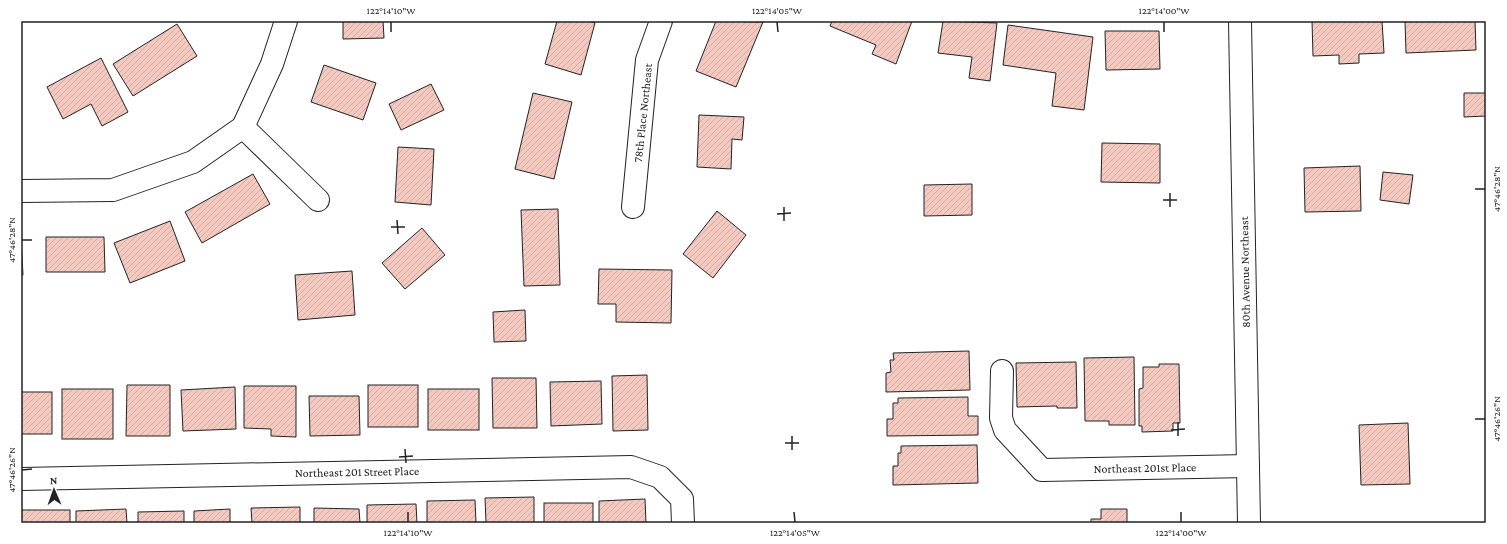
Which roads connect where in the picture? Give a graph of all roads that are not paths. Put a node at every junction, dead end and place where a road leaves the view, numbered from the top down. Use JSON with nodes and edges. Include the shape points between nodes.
{"nodes":[{"id":1,"x":286,"y":21,"type":"edge"},
{"id":2,"x":661,"y":21,"type":"edge"},
{"id":3,"x":1240,"y":21,"type":"edge"},
{"id":4,"x":243,"y":127,"type":"junction"},
{"id":5,"x":21,"y":191,"type":"edge"},
{"id":6,"x":318,"y":200,"type":"dead end"},
{"id":7,"x":633,"y":207,"type":"dead end"},
{"id":8,"x":1002,"y":371,"type":"dead end"},
{"id":9,"x":1248,"y":466,"type":"junction"},
{"id":10,"x":21,"y":479,"type":"edge"},
{"id":11,"x":683,"y":523,"type":"edge"},
{"id":12,"x":1249,"y":523,"type":"edge"}],
"edges":[{"from":1,"to":4,"type":"street","via":[[272,64]]},
{"from":2,"to":7,"type":"street","name":"78th Place Northeast","via":[[648,60]]},
{"from":3,"to":9,"type":"street","name":"80th Avenue Northeast"},
{"from":4,"to":5,"type":"street","via":[[192,162],[113,190]]},
{"from":4,"to":6,"type":"street"},
{"from":8,"to":9,"type":"street","name":"Northeast 201st Place","via":[[1001,418],[1005,430],[1042,470]]},
{"from":9,"to":12,"type":"street","name":"80th Avenue Northeast"},
{"from":10,"to":11,"type":"street","name":"Northeast 201 Street Place","via":[[631,467],[660,477],[682,499]]}]}
